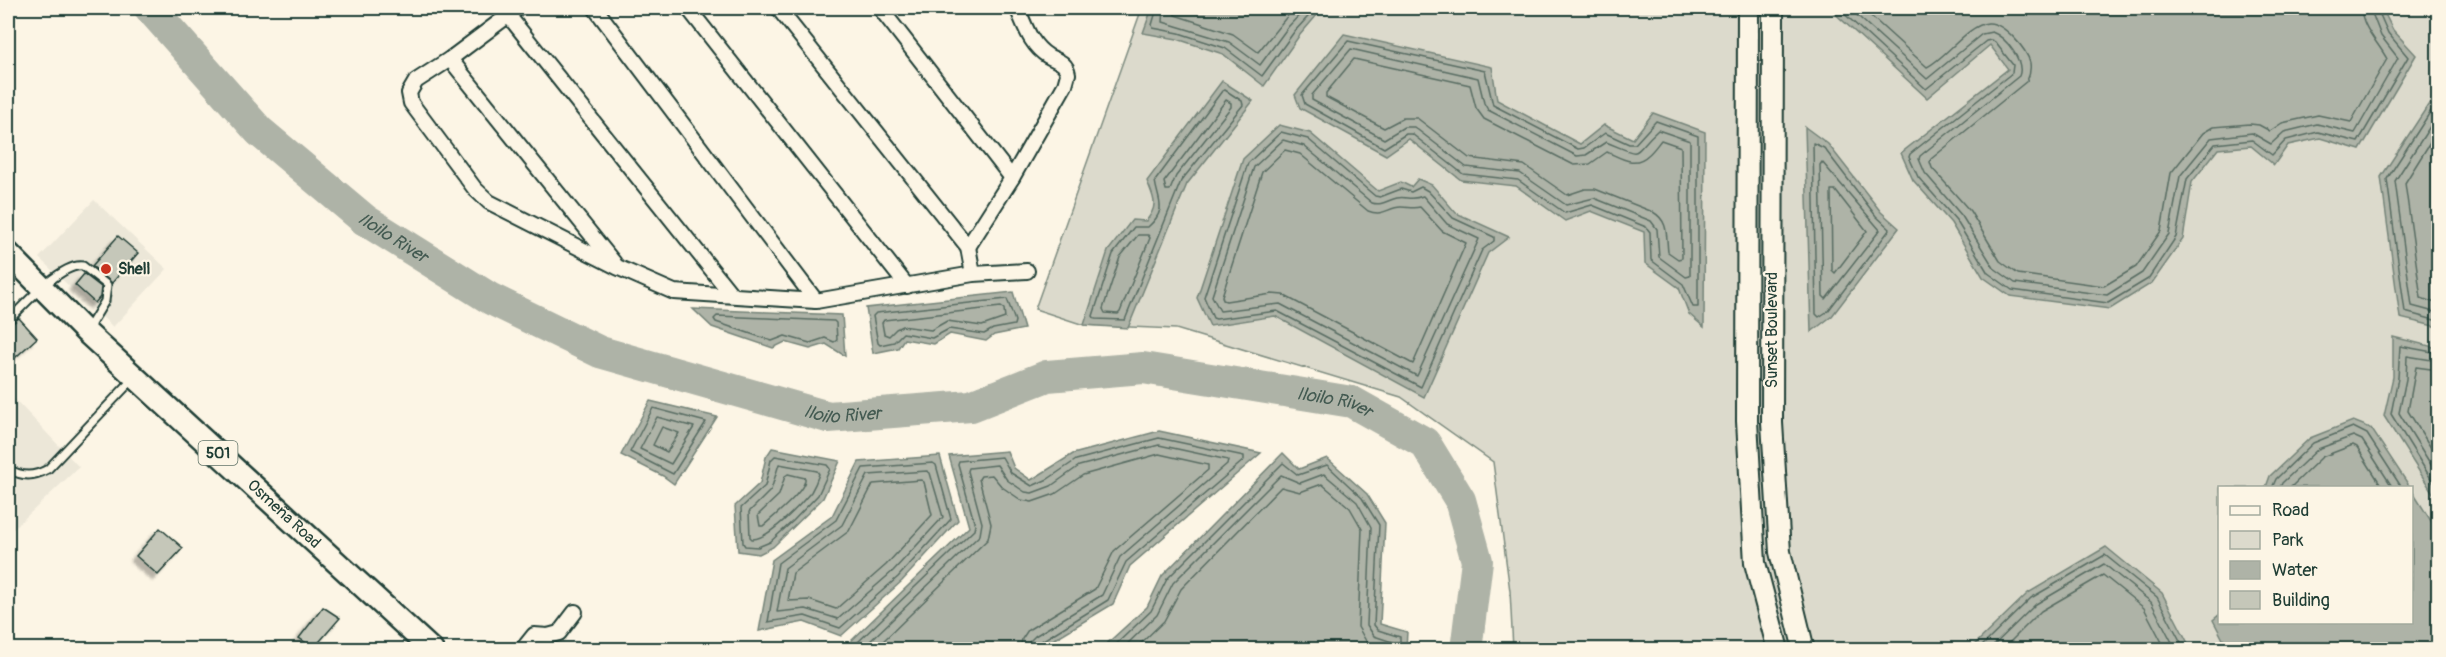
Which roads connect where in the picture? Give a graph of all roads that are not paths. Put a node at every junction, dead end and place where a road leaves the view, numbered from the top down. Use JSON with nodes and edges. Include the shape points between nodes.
{"nodes":[{"id":1,"x":595,"y":8,"type":"edge"},
{"id":2,"x":688,"y":8,"type":"edge"},
{"id":3,"x":778,"y":8,"type":"edge"},
{"id":4,"x":880,"y":8,"type":"edge"},
{"id":5,"x":1017,"y":8,"type":"edge"},
{"id":6,"x":1748,"y":8,"type":"edge"},
{"id":7,"x":1773,"y":8,"type":"edge"},
{"id":8,"x":513,"y":11,"type":"edge"},
{"id":9,"x":450,"y":59,"type":"junction"},
{"id":10,"x":1012,"y":178,"type":"junction"},
{"id":11,"x":968,"y":247,"type":"junction"},
{"id":12,"x":11,"y":264,"type":"edge"},
{"id":13,"x":617,"y":267,"type":"junction"},
{"id":14,"x":1027,"y":271,"type":"dead end"},
{"id":15,"x":973,"y":274,"type":"junction"},
{"id":16,"x":907,"y":286,"type":"junction"},
{"id":17,"x":41,"y":288,"type":"junction"},
{"id":18,"x":732,"y":295,"type":"junction"},
{"id":19,"x":816,"y":301,"type":"junction"},
{"id":20,"x":8,"y":321,"type":"edge"},
{"id":21,"x":86,"y":332,"type":"junction"},
{"id":22,"x":1747,"y":357,"type":"junction"},
{"id":23,"x":1772,"y":357,"type":"junction"},
{"id":24,"x":135,"y":376,"type":"junction"},
{"id":25,"x":8,"y":469,"type":"edge"},
{"id":26,"x":575,"y":612,"type":"dead end"},
{"id":27,"x":432,"y":650,"type":"edge"},
{"id":28,"x":522,"y":650,"type":"edge"},
{"id":29,"x":1778,"y":650,"type":"edge"},
{"id":30,"x":1804,"y":650,"type":"edge"}],
"edges":[{"from":1,"to":19,"type":"street"},
{"from":2,"to":16,"type":"street"},
{"from":3,"to":11,"type":"street"},
{"from":4,"to":10,"type":"street"},
{"from":5,"to":10,"type":"street","via":[[1035,44],[1062,63],[1068,74]]},
{"from":6,"to":22,"type":"main road","name":"Sunset Boulevard"},
{"from":7,"to":23,"type":"main road","name":"Sunset Boulevard"},
{"from":8,"to":9,"type":"street"},
{"from":8,"to":18,"type":"street"},
{"from":9,"to":13,"type":"street"},
{"from":9,"to":13,"type":"street","via":[[416,81],[409,98],[475,189],[503,210]]},
{"from":10,"to":11,"type":"street"},
{"from":11,"to":15,"type":"street"},
{"from":12,"to":17,"type":"main road","name":"Osmeña Road","number":"501"},
{"from":13,"to":18,"type":"street","via":[[674,292]]},
{"from":14,"to":15,"type":"street"},
{"from":15,"to":16,"type":"street"},
{"from":16,"to":19,"type":"street"},
{"from":17,"to":20,"type":"lane"},
{"from":17,"to":21,"type":"main road","name":"Osmeña Road","number":"501"},
{"from":17,"to":21,"type":"lane","via":[[79,265],[107,285],[105,301]]},
{"from":18,"to":19,"type":"street"},
{"from":21,"to":24,"type":"main road","name":"Osmeña Road","number":"501"},
{"from":22,"to":23,"type":"main road"},
{"from":22,"to":29,"type":"main road","name":"Sunset Boulevard","via":[[1755,563]]},
{"from":23,"to":30,"type":"main road","name":"Sunset Boulevard","via":[[1780,552]]},
{"from":24,"to":25,"type":"lane","via":[[48,470],[20,476]]},
{"from":24,"to":27,"type":"main road","name":"Osmeña Road","number":"501"},
{"from":26,"to":28,"type":"street","via":[[559,633],[534,635]]}]}
